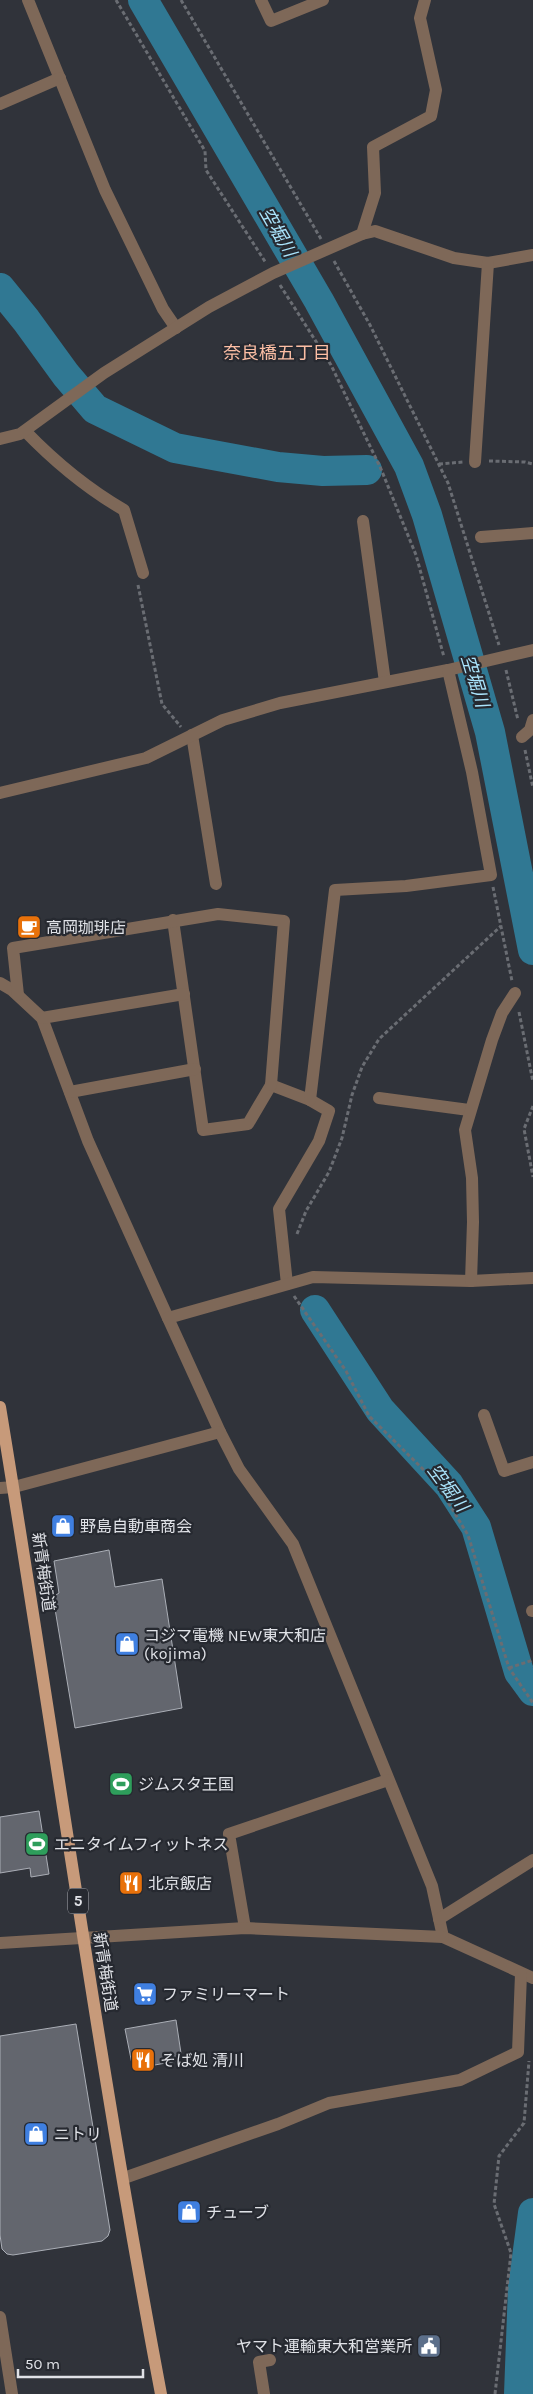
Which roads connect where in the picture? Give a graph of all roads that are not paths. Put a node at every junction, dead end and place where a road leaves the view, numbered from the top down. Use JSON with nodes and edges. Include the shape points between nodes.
{"nodes":[{"id":1,"x":28,"y":0,"type":"edge"},
{"id":2,"x":261,"y":0,"type":"edge"},
{"id":3,"x":323,"y":0,"type":"edge"},
{"id":4,"x":425,"y":0,"type":"edge"},
{"id":5,"x":60,"y":78,"type":"junction"},
{"id":6,"x":0,"y":104,"type":"edge"},
{"id":7,"x":362,"y":234,"type":"junction"},
{"id":8,"x":533,"y":255,"type":"edge"},
{"id":9,"x":488,"y":263,"type":"junction"},
{"id":10,"x":176,"y":328,"type":"junction"},
{"id":11,"x":25,"y":431,"type":"junction"},
{"id":12,"x":0,"y":439,"type":"edge"},
{"id":13,"x":475,"y":462,"type":"dead end"},
{"id":14,"x":363,"y":521,"type":"dead end"},
{"id":15,"x":533,"y":533,"type":"edge"},
{"id":16,"x":481,"y":537,"type":"dead end"},
{"id":17,"x":142,"y":573,"type":"road end"},
{"id":18,"x":533,"y":650,"type":"edge"},
{"id":19,"x":450,"y":669,"type":"junction"},
{"id":20,"x":385,"y":682,"type":"junction"},
{"id":21,"x":533,"y":720,"type":"edge"},
{"id":22,"x":191,"y":736,"type":"junction"},
{"id":23,"x":522,"y":737,"type":"dead end"},
{"id":24,"x":0,"y":793,"type":"edge"},
{"id":25,"x":216,"y":884,"type":"dead end"},
{"id":26,"x":173,"y":920,"type":"junction"},
{"id":27,"x":0,"y":983,"type":"edge"},
{"id":28,"x":515,"y":993,"type":"dead end"},
{"id":29,"x":184,"y":994,"type":"junction"},
{"id":30,"x":18,"y":995,"type":"junction"},
{"id":31,"x":42,"y":1018,"type":"junction"},
{"id":32,"x":195,"y":1069,"type":"junction"},
{"id":33,"x":271,"y":1086,"type":"junction"},
{"id":34,"x":70,"y":1092,"type":"junction"},
{"id":35,"x":379,"y":1098,"type":"dead end"},
{"id":36,"x":310,"y":1100,"type":"junction"},
{"id":37,"x":469,"y":1110,"type":"junction"},
{"id":38,"x":533,"y":1278,"type":"edge"},
{"id":39,"x":471,"y":1281,"type":"junction"},
{"id":40,"x":289,"y":1284,"type":"junction"},
{"id":41,"x":168,"y":1318,"type":"junction"},
{"id":42,"x":0,"y":1406,"type":"edge"},
{"id":43,"x":484,"y":1416,"type":"dead end"},
{"id":44,"x":220,"y":1432,"type":"junction"},
{"id":45,"x":533,"y":1462,"type":"edge"},
{"id":46,"x":14,"y":1487,"type":"junction"},
{"id":47,"x":0,"y":1488,"type":"edge"},
{"id":48,"x":388,"y":1780,"type":"junction"},
{"id":49,"x":533,"y":1860,"type":"edge"},
{"id":50,"x":439,"y":1919,"type":"junction"},
{"id":51,"x":246,"y":1928,"type":"junction"},
{"id":52,"x":443,"y":1937,"type":"junction"},
{"id":53,"x":84,"y":1940,"type":"junction"},
{"id":54,"x":0,"y":1943,"type":"edge"},
{"id":55,"x":527,"y":1976,"type":"edge"},
{"id":56,"x":124,"y":2178,"type":"junction"},
{"id":57,"x":0,"y":2317,"type":"edge"},
{"id":58,"x":270,"y":2360,"type":"dead end"},
{"id":59,"x":12,"y":2394,"type":"edge"},
{"id":60,"x":161,"y":2394,"type":"edge"},
{"id":61,"x":264,"y":2394,"type":"edge"}],
"edges":[{"from":1,"to":5,"type":"street"},
{"from":2,"to":3,"type":"street","via":[[270,21]]},
{"from":4,"to":7,"type":"street","via":[[420,18],[436,90],[431,116],[374,147],[375,193]]},
{"from":5,"to":6,"type":"street"},
{"from":5,"to":10,"type":"street","via":[[106,190],[163,309]]},
{"from":7,"to":9,"type":"street","via":[[375,231],[454,258]]},
{"from":7,"to":10,"type":"street","via":[[277,271]]},
{"from":8,"to":9,"type":"street"},
{"from":9,"to":13,"type":"street"},
{"from":10,"to":11,"type":"street","via":[[88,384]]},
{"from":11,"to":12,"type":"street"},
{"from":11,"to":17,"type":"street","via":[[48,456],[92,491],[124,510]]},
{"from":14,"to":20,"type":"street"},
{"from":15,"to":16,"type":"street"},
{"from":18,"to":19,"type":"street"},
{"from":19,"to":20,"type":"street"},
{"from":19,"to":36,"type":"street","via":[[491,875],[406,886],[335,890]]},
{"from":20,"to":22,"type":"street","via":[[280,703],[223,720]]},
{"from":21,"to":23,"type":"street","via":[[530,730]]},
{"from":22,"to":24,"type":"street","via":[[146,758]]},
{"from":22,"to":25,"type":"street"},
{"from":26,"to":29,"type":"street"},
{"from":26,"to":30,"type":"street","via":[[14,948]]},
{"from":26,"to":33,"type":"street","via":[[218,914],[284,922]]},
{"from":27,"to":30,"type":"street"},
{"from":28,"to":37,"type":"street","via":[[502,1013]]},
{"from":29,"to":31,"type":"street"},
{"from":29,"to":32,"type":"street"},
{"from":30,"to":31,"type":"street"},
{"from":31,"to":34,"type":"street"},
{"from":32,"to":33,"type":"street","via":[[203,1130],[248,1124]]},
{"from":32,"to":34,"type":"street"},
{"from":33,"to":36,"type":"street"},
{"from":34,"to":41,"type":"street","via":[[88,1141]]},
{"from":35,"to":37,"type":"street"},
{"from":36,"to":40,"type":"street","via":[[329,1111],[319,1142],[279,1209]]},
{"from":37,"to":39,"type":"street","via":[[465,1130],[472,1178]]},
{"from":38,"to":39,"type":"street"},
{"from":39,"to":40,"type":"street","via":[[313,1277]]},
{"from":40,"to":41,"type":"street"},
{"from":41,"to":44,"type":"street"},
{"from":42,"to":46,"type":"main road","name":"新青梅街道","number":"5"},
{"from":43,"to":45,"type":"street","via":[[504,1471]]},
{"from":44,"to":46,"type":"street"},
{"from":44,"to":48,"type":"street","via":[[239,1469],[293,1544]]},
{"from":46,"to":47,"type":"street"},
{"from":46,"to":53,"type":"main road","name":"新青梅街道","number":"5"},
{"from":48,"to":50,"type":"street","via":[[432,1886]]},
{"from":48,"to":51,"type":"street","via":[[229,1834]]},
{"from":49,"to":50,"type":"street"},
{"from":50,"to":52,"type":"street"},
{"from":51,"to":52,"type":"street"},
{"from":51,"to":53,"type":"street"},
{"from":52,"to":55,"type":"street"},
{"from":53,"to":54,"type":"street"},
{"from":53,"to":56,"type":"main road","name":"新青梅街道","number":"5"},
{"from":55,"to":56,"type":"street","via":[[518,2052],[460,2080],[329,2103]]},
{"from":56,"to":60,"type":"main road","name":"新青梅街道","number":"5"},
{"from":57,"to":59,"type":"street"},
{"from":58,"to":61,"type":"street","via":[[259,2362]]}]}
